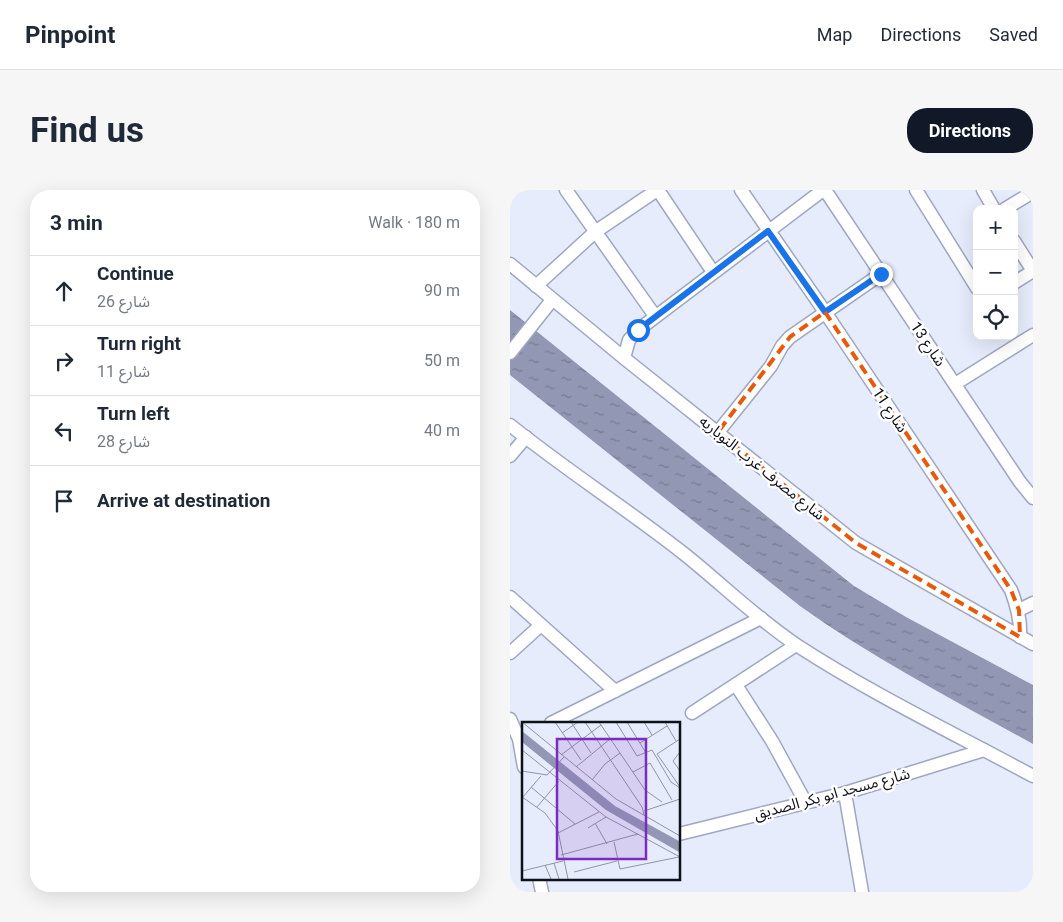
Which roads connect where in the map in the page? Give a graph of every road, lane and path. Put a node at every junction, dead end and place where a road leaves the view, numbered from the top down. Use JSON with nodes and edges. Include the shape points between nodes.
{"nodes":[{"id":1,"x":566,"y":190,"type":"edge"},
{"id":2,"x":658,"y":190,"type":"edge"},
{"id":3,"x":740,"y":190,"type":"edge"},
{"id":4,"x":824,"y":190,"type":"edge"},
{"id":5,"x":916,"y":190,"type":"edge"},
{"id":6,"x":983,"y":190,"type":"edge"},
{"id":7,"x":1033,"y":192,"type":"edge"},
{"id":8,"x":992,"y":205,"type":"edge"},
{"id":9,"x":1012,"y":205,"type":"edge"},
{"id":10,"x":768,"y":231,"type":"junction"},
{"id":11,"x":595,"y":232,"type":"junction"},
{"id":12,"x":1018,"y":247,"type":"edge"},
{"id":13,"x":510,"y":264,"type":"edge"},
{"id":14,"x":1033,"y":271,"type":"edge"},
{"id":15,"x":713,"y":272,"type":"junction"},
{"id":16,"x":881,"y":274,"type":"junction"},
{"id":17,"x":1018,"y":280,"type":"edge"},
{"id":18,"x":973,"y":282,"type":"edge"},
{"id":19,"x":536,"y":286,"type":"junction"},
{"id":20,"x":552,"y":300,"type":"junction"},
{"id":21,"x":825,"y":312,"type":"junction"},
{"id":22,"x":655,"y":316,"type":"junction"},
{"id":23,"x":1033,"y":335,"type":"edge"},
{"id":24,"x":510,"y":352,"type":"edge"},
{"id":25,"x":624,"y":358,"type":"junction"},
{"id":26,"x":955,"y":384,"type":"junction"},
{"id":27,"x":510,"y":425,"type":"edge"},
{"id":28,"x":718,"y":432,"type":"junction"},
{"id":29,"x":526,"y":437,"type":"junction"},
{"id":30,"x":510,"y":456,"type":"edge"},
{"id":31,"x":1033,"y":498,"type":"edge"},
{"id":32,"x":510,"y":597,"type":"edge"},
{"id":33,"x":1033,"y":604,"type":"edge"},
{"id":34,"x":1019,"y":610,"type":"junction"},
{"id":35,"x":761,"y":618,"type":"junction"},
{"id":36,"x":541,"y":625,"type":"junction"},
{"id":37,"x":1020,"y":637,"type":"junction"},
{"id":38,"x":1033,"y":644,"type":"edge"},
{"id":39,"x":796,"y":645,"type":"junction"},
{"id":40,"x":510,"y":653,"type":"edge"},
{"id":41,"x":736,"y":685,"type":"junction"},
{"id":42,"x":615,"y":691,"type":"junction"},
{"id":43,"x":692,"y":713,"type":"dead end"},
{"id":44,"x":510,"y":719,"type":"edge"},
{"id":45,"x":552,"y":722,"type":"edge"},
{"id":46,"x":522,"y":738,"type":"edge"},
{"id":47,"x":984,"y":750,"type":"junction"},
{"id":48,"x":1033,"y":776,"type":"edge"},
{"id":49,"x":845,"y":793,"type":"junction"},
{"id":50,"x":806,"y":804,"type":"junction"},
{"id":51,"x":680,"y":834,"type":"edge"},
{"id":52,"x":862,"y":892,"type":"edge"}],
"edges":[{"from":1,"to":11,"type":"street"},
{"from":2,"to":11,"type":"street"},
{"from":2,"to":15,"type":"street"},
{"from":3,"to":10,"type":"street","name":"شارع 11"},
{"from":4,"to":10,"type":"street"},
{"from":4,"to":16,"type":"street","name":"شارع 13"},
{"from":5,"to":18,"type":"street"},
{"from":6,"to":8,"type":"street"},
{"from":7,"to":9,"type":"street"},
{"from":10,"to":15,"type":"street"},
{"from":10,"to":21,"type":"street","name":"شارع 11"},
{"from":11,"to":19,"type":"street"},
{"from":11,"to":22,"type":"street"},
{"from":12,"to":14,"type":"street"},
{"from":13,"to":19,"type":"street","name":"شارع مصرف غرب النوباريه"},
{"from":14,"to":17,"type":"street"},
{"from":15,"to":22,"type":"street"},
{"from":16,"to":21,"type":"street"},
{"from":16,"to":26,"type":"street","name":"شارع 13"},
{"from":19,"to":20,"type":"street","name":"شارع مصرف غرب النوباريه"},
{"from":20,"to":24,"type":"street"},
{"from":20,"to":25,"type":"street","name":"شارع مصرف غرب النوباريه"},
{"from":21,"to":28,"type":"street","via":[[790,337]]},
{"from":21,"to":34,"type":"street","name":"شارع 11","via":[[987,553],[1011,590]]},
{"from":22,"to":25,"type":"street","via":[[633,335]]},
{"from":23,"to":26,"type":"street"},
{"from":25,"to":28,"type":"street","name":"شارع مصرف غرب النوباريه"},
{"from":26,"to":31,"type":"street","name":"شارع 13"},
{"from":27,"to":29,"type":"street"},
{"from":28,"to":37,"type":"street","name":"شارع مصرف غرب النوباريه","via":[[856,543]]},
{"from":29,"to":30,"type":"street"},
{"from":29,"to":35,"type":"street","via":[[683,554]]},
{"from":32,"to":36,"type":"street"},
{"from":33,"to":34,"type":"street"},
{"from":34,"to":37,"type":"street","name":"شارع 11"},
{"from":35,"to":39,"type":"street"},
{"from":35,"to":42,"type":"street"},
{"from":36,"to":40,"type":"street"},
{"from":36,"to":42,"type":"street"},
{"from":37,"to":38,"type":"street","name":"شارع مصرف غرب النوباريه"},
{"from":39,"to":41,"type":"street"},
{"from":39,"to":47,"type":"street"},
{"from":41,"to":43,"type":"street"},
{"from":41,"to":50,"type":"street","via":[[772,741]]},
{"from":42,"to":45,"type":"street"},
{"from":44,"to":46,"type":"street"},
{"from":47,"to":48,"type":"street"},
{"from":47,"to":49,"type":"street","name":"شارع مسجد ابو بكر الصديق"},
{"from":49,"to":50,"type":"street","name":"شارع مسجد ابو بكر الصديق"},
{"from":49,"to":52,"type":"street"},
{"from":50,"to":51,"type":"street","name":"شارع مسجد ابو بكر الصديق"}]}
